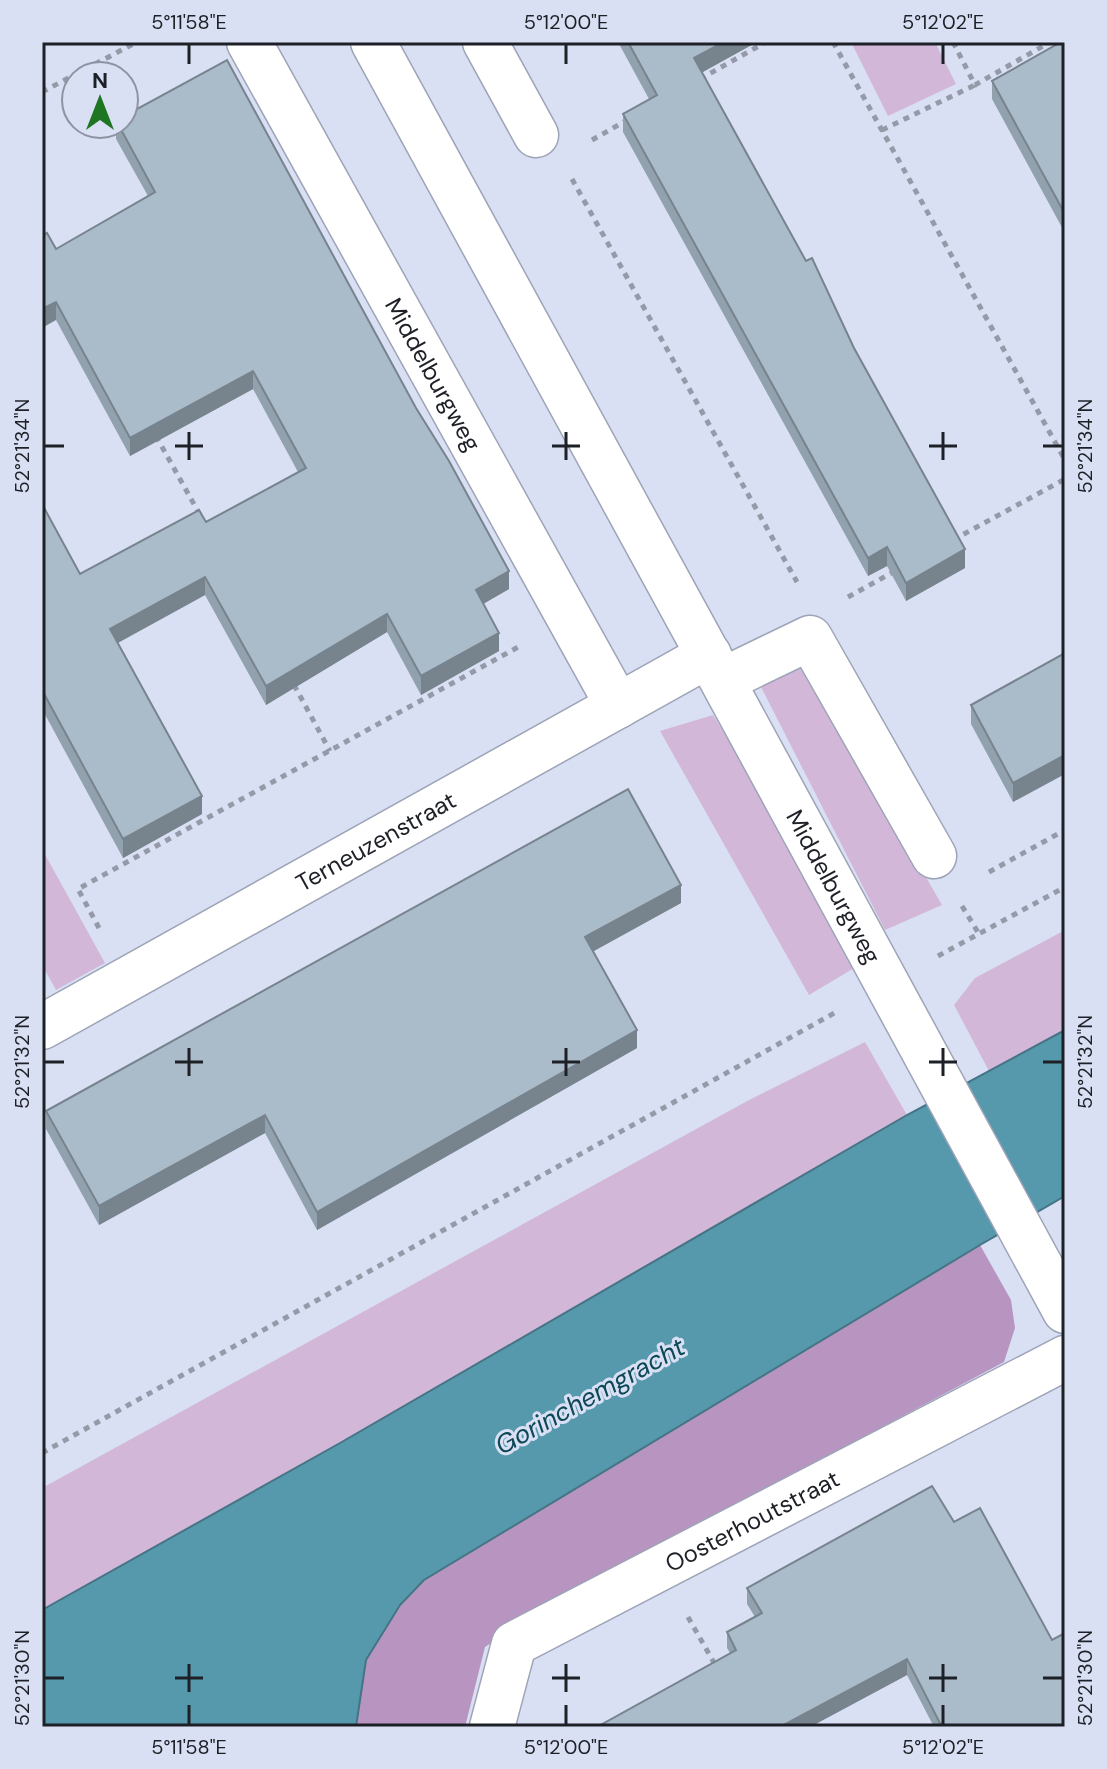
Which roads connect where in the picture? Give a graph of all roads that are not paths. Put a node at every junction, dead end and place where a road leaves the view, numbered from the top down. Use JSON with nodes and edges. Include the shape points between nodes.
{"nodes":[{"id":1,"x":249,"y":42,"type":"edge"},
{"id":2,"x":373,"y":42,"type":"edge"},
{"id":3,"x":485,"y":42,"type":"edge"},
{"id":4,"x":548,"y":146,"type":"road end"},
{"id":5,"x":716,"y":667,"type":"junction"},
{"id":6,"x":618,"y":706,"type":"junction"},
{"id":7,"x":934,"y":856,"type":"dead end"},
{"id":8,"x":42,"y":1027,"type":"edge"},
{"id":9,"x":1065,"y":1311,"type":"edge"},
{"id":10,"x":1065,"y":1358,"type":"edge"},
{"id":11,"x":492,"y":1727,"type":"edge"}],
"edges":[{"from":1,"to":6,"type":"street","name":"Middelburgweg"},
{"from":2,"to":5,"type":"street","name":"Middelburgweg"},
{"from":3,"to":4,"type":"street"},
{"from":5,"to":6,"type":"street","name":"Terneuzenstraat"},
{"from":5,"to":7,"type":"street","via":[[813,626]]},
{"from":5,"to":9,"type":"street","name":"Middelburgweg"},
{"from":6,"to":8,"type":"street","name":"Terneuzenstraat"},
{"from":10,"to":11,"type":"street","name":"Oosterhoutstraat","via":[[514,1644]]}]}
